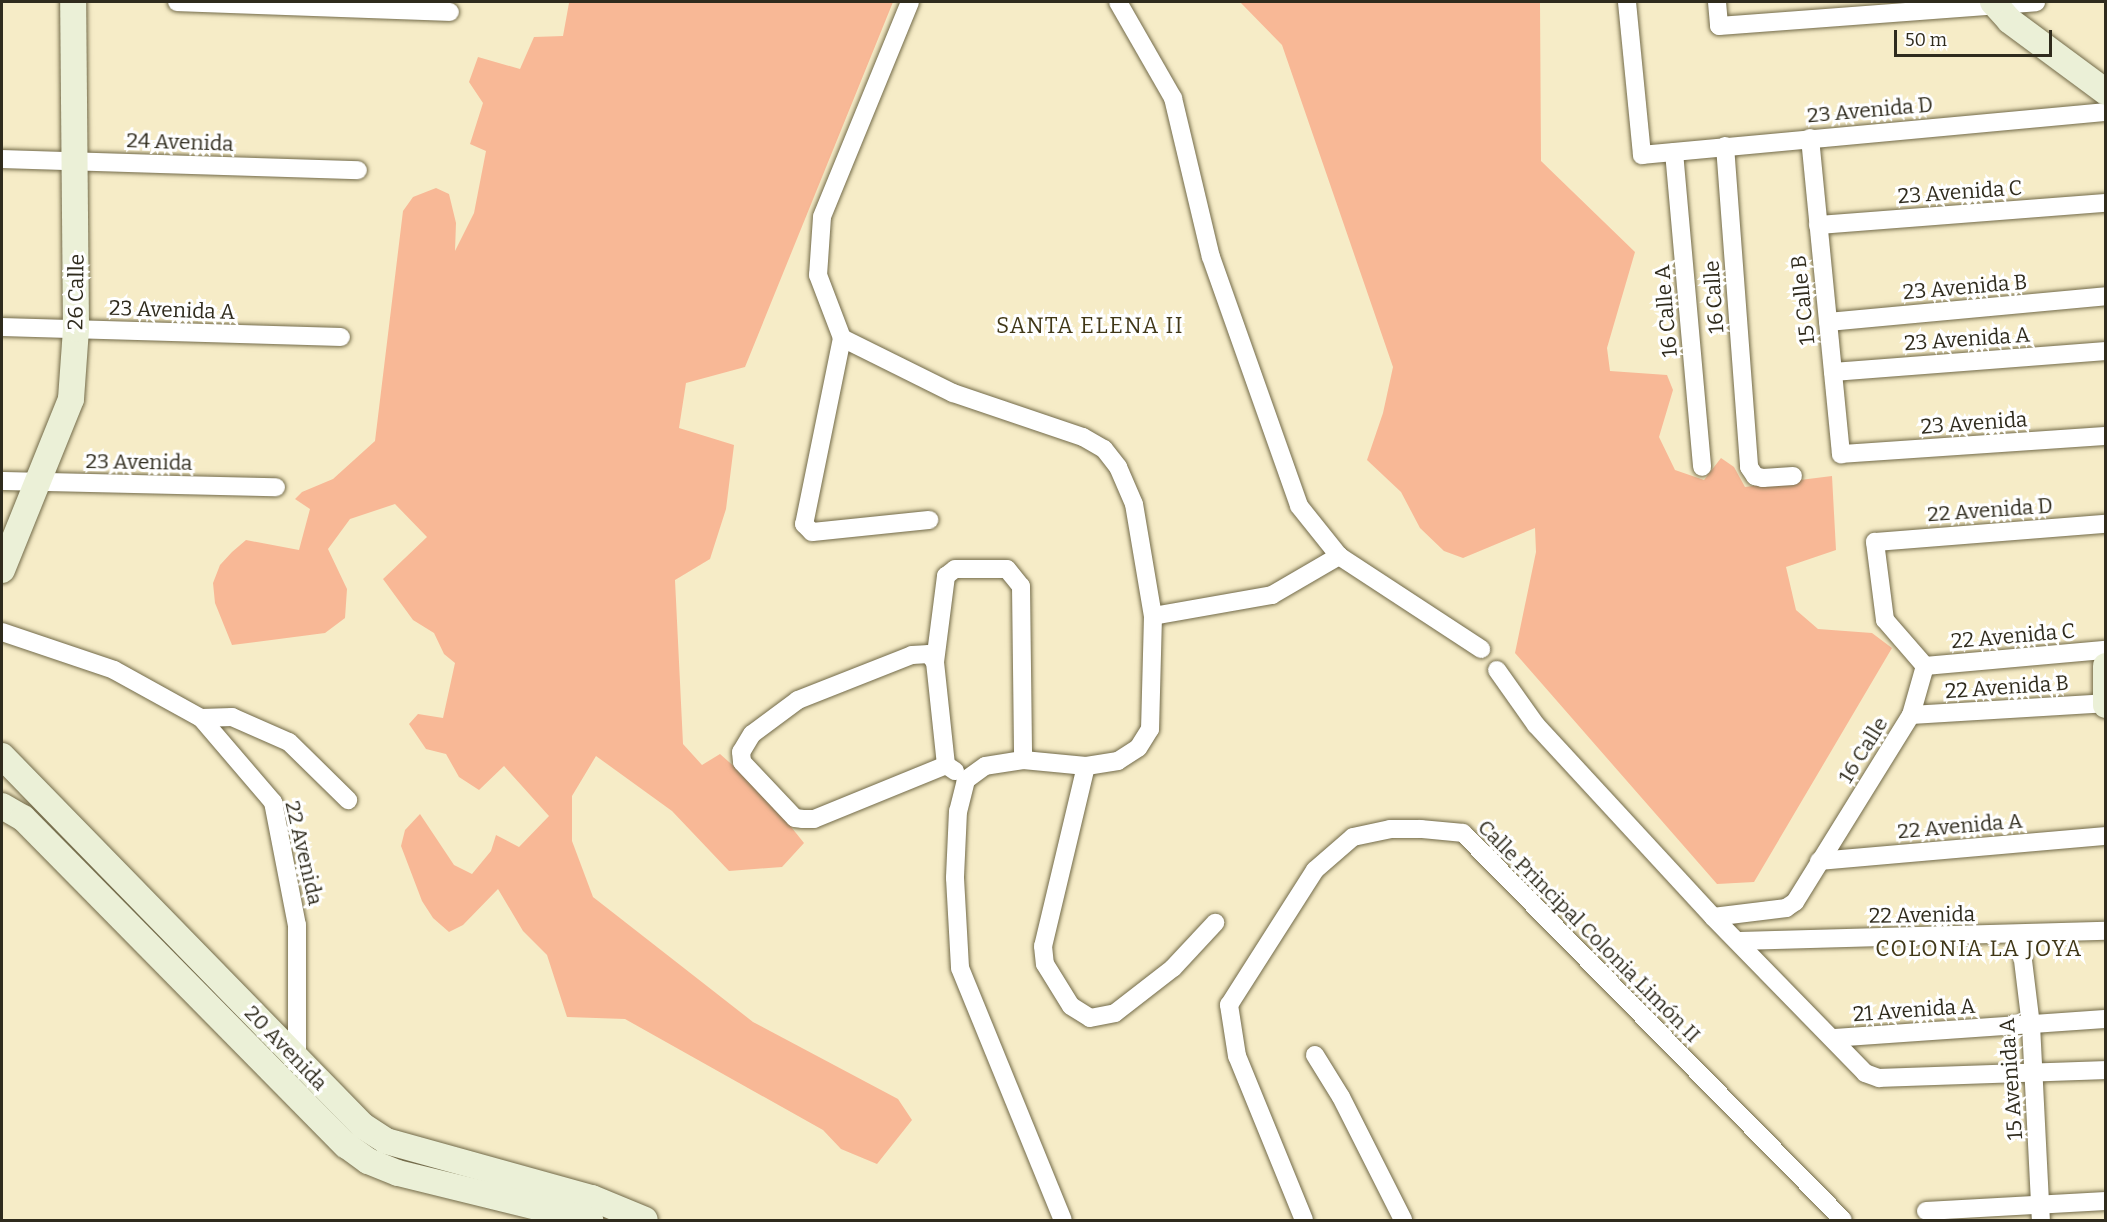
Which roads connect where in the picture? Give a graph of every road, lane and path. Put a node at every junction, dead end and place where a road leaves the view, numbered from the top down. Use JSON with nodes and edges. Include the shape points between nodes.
{"nodes":[{"id":1,"x":73,"y":2,"type":"edge"},
{"id":2,"x":177,"y":2,"type":"edge"},
{"id":3,"x":910,"y":2,"type":"edge"},
{"id":4,"x":1118,"y":2,"type":"edge"},
{"id":5,"x":1627,"y":2,"type":"edge"},
{"id":6,"x":1718,"y":2,"type":"edge"},
{"id":7,"x":2036,"y":2,"type":"edge"},
{"id":8,"x":1994,"y":3,"type":"edge"},
{"id":9,"x":450,"y":12,"type":"dead end"},
{"id":10,"x":2106,"y":92,"type":"edge"},
{"id":11,"x":2106,"y":112,"type":"edge"},
{"id":12,"x":1810,"y":138,"type":"junction"},
{"id":13,"x":1725,"y":146,"type":"junction"},
{"id":14,"x":1674,"y":152,"type":"junction"},
{"id":15,"x":2,"y":159,"type":"edge"},
{"id":16,"x":77,"y":161,"type":"junction"},
{"id":17,"x":358,"y":170,"type":"dead end"},
{"id":18,"x":2106,"y":203,"type":"edge"},
{"id":19,"x":1818,"y":225,"type":"junction"},
{"id":20,"x":2106,"y":296,"type":"edge"},
{"id":21,"x":1828,"y":322,"type":"junction"},
{"id":22,"x":2,"y":327,"type":"edge"},
{"id":23,"x":76,"y":329,"type":"junction"},
{"id":24,"x":341,"y":337,"type":"dead end"},
{"id":25,"x":842,"y":338,"type":"junction"},
{"id":26,"x":2106,"y":351,"type":"edge"},
{"id":27,"x":1833,"y":372,"type":"junction"},
{"id":28,"x":2106,"y":436,"type":"edge"},
{"id":29,"x":1846,"y":456,"type":"joint"},
{"id":30,"x":1702,"y":467,"type":"dead end"},
{"id":31,"x":1793,"y":476,"type":"dead end"},
{"id":32,"x":2,"y":481,"type":"edge"},
{"id":33,"x":38,"y":483,"type":"junction"},
{"id":34,"x":276,"y":487,"type":"dead end"},
{"id":35,"x":929,"y":520,"type":"dead end"},
{"id":36,"x":2106,"y":524,"type":"edge"},
{"id":37,"x":1339,"y":556,"type":"junction"},
{"id":38,"x":2,"y":570,"type":"edge"},
{"id":39,"x":1153,"y":616,"type":"junction"},
{"id":40,"x":2,"y":632,"type":"edge"},
{"id":41,"x":1481,"y":649,"type":"dead end"},
{"id":42,"x":2106,"y":650,"type":"edge"},
{"id":43,"x":935,"y":662,"type":"junction"},
{"id":44,"x":1925,"y":666,"type":"junction"},
{"id":45,"x":2106,"y":666,"type":"edge"},
{"id":46,"x":1497,"y":670,"type":"dead end"},
{"id":47,"x":2105,"y":704,"type":"edge"},
{"id":48,"x":1911,"y":715,"type":"junction"},
{"id":49,"x":201,"y":718,"type":"junction"},
{"id":50,"x":2,"y":756,"type":"edge"},
{"id":51,"x":1023,"y":760,"type":"junction"},
{"id":52,"x":946,"y":765,"type":"junction"},
{"id":53,"x":1086,"y":766,"type":"junction"},
{"id":54,"x":966,"y":780,"type":"junction"},
{"id":55,"x":348,"y":800,"type":"dead end"},
{"id":56,"x":2,"y":806,"type":"edge"},
{"id":57,"x":2106,"y":836,"type":"edge"},
{"id":58,"x":1819,"y":861,"type":"junction"},
{"id":59,"x":1713,"y":917,"type":"junction"},
{"id":60,"x":1215,"y":923,"type":"dead end"},
{"id":61,"x":2106,"y":931,"type":"edge"},
{"id":62,"x":2020,"y":936,"type":"junction"},
{"id":63,"x":1738,"y":941,"type":"junction"},
{"id":64,"x":2106,"y":1019,"type":"edge"},
{"id":65,"x":2031,"y":1025,"type":"junction"},
{"id":66,"x":1833,"y":1038,"type":"junction"},
{"id":67,"x":1315,"y":1055,"type":"dead end"},
{"id":68,"x":297,"y":1060,"type":"junction"},
{"id":69,"x":2106,"y":1070,"type":"edge"},
{"id":70,"x":2034,"y":1074,"type":"junction"},
{"id":71,"x":2106,"y":1201,"type":"edge"},
{"id":72,"x":1926,"y":1211,"type":"dead end"},
{"id":73,"x":2041,"y":1213,"type":"edge"},
{"id":74,"x":590,"y":1221,"type":"edge"},
{"id":75,"x":645,"y":1221,"type":"edge"},
{"id":76,"x":1063,"y":1221,"type":"edge"},
{"id":77,"x":1304,"y":1221,"type":"edge"},
{"id":78,"x":1402,"y":1221,"type":"edge"},
{"id":79,"x":1843,"y":1221,"type":"edge"}],
"edges":[{"from":1,"to":16,"type":"main road","name":"26 Calle"},
{"from":2,"to":9,"type":"street"},
{"from":3,"to":25,"type":"street","via":[[822,217],[818,275]]},
{"from":4,"to":37,"type":"street","via":[[1173,98],[1211,257],[1299,506]]},
{"from":5,"to":14,"type":"street","name":"23 Avenida D","via":[[1640,154]]},
{"from":6,"to":8,"type":"street","via":[[1719,26]]},
{"from":7,"to":8,"type":"street"},
{"from":8,"to":10,"type":"main road","via":[[2010,21]]},
{"from":11,"to":12,"type":"street","name":"23 Avenida D"},
{"from":12,"to":13,"type":"street","name":"23 Avenida D"},
{"from":12,"to":19,"type":"street","name":"15 Calle B"},
{"from":13,"to":14,"type":"street","name":"23 Avenida D"},
{"from":13,"to":31,"type":"street","name":"16 Calle","via":[[1749,467],[1755,476],[1763,478]]},
{"from":14,"to":30,"type":"street","name":"16 Calle A"},
{"from":15,"to":16,"type":"street","name":"24 Avenida"},
{"from":16,"to":17,"type":"street","name":"24 Avenida"},
{"from":16,"to":23,"type":"main road","name":"26 Calle"},
{"from":18,"to":19,"type":"street","name":"23 Avenida C"},
{"from":19,"to":21,"type":"street","name":"15 Calle B"},
{"from":20,"to":21,"type":"street","name":"23 Avenida B"},
{"from":21,"to":27,"type":"street","name":"15 Calle B"},
{"from":22,"to":23,"type":"street","name":"23 Avenida A"},
{"from":23,"to":24,"type":"street","name":"23 Avenida A"},
{"from":23,"to":33,"type":"main road","name":"26 Calle","via":[[71,399]]},
{"from":25,"to":35,"type":"street","via":[[804,524],[807,530]]},
{"from":25,"to":39,"type":"street","via":[[953,393],[1083,437],[1104,449],[1118,467],[1134,504]]},
{"from":26,"to":27,"type":"street","name":"23 Avenida A"},
{"from":27,"to":29,"type":"street","name":"15 Calle B","via":[[1839,450]]},
{"from":28,"to":29,"type":"street","name":"23 Avenida"},
{"from":32,"to":33,"type":"street","name":"23 Avenida"},
{"from":33,"to":34,"type":"street","name":"23 Avenida"},
{"from":33,"to":38,"type":"main road","name":"26 Calle"},
{"from":36,"to":44,"type":"street","name":"22 Avenida D","via":[[1877,540],[1885,620]]},
{"from":37,"to":39,"type":"street","via":[[1272,595]]},
{"from":37,"to":41,"type":"street"},
{"from":39,"to":53,"type":"street","via":[[1150,729],[1138,748],[1118,761]]},
{"from":40,"to":49,"type":"street","name":"22 Avenida","via":[[114,670]]},
{"from":42,"to":44,"type":"street","name":"22 Avenida C"},
{"from":43,"to":51,"type":"street","via":[[946,576],[956,569],[986,567],[1014,573],[1021,586]]},
{"from":43,"to":52,"type":"street"},
{"from":43,"to":52,"type":"street","via":[[929,654],[912,655],[798,700],[752,734],[741,752],[742,762],[795,818],[802,819],[814,819]]},
{"from":44,"to":48,"type":"street","name":"16 Calle"},
{"from":45,"to":47,"type":"main road"},
{"from":46,"to":59,"type":"street","via":[[1536,725]]},
{"from":47,"to":48,"type":"street","name":"22 Avenida B"},
{"from":48,"to":58,"type":"street","name":"16 Calle"},
{"from":49,"to":55,"type":"street","via":[[232,717],[289,742]]},
{"from":49,"to":68,"type":"street","name":"22 Avenida","via":[[273,802],[297,925]]},
{"from":50,"to":68,"type":"main road","name":"20 Avenida"},
{"from":51,"to":53,"type":"street"},
{"from":51,"to":54,"type":"street","via":[[985,766]]},
{"from":52,"to":54,"type":"street"},
{"from":53,"to":60,"type":"street","via":[[1042,946],[1045,964],[1071,1006],[1090,1018],[1115,1014],[1173,968]]},
{"from":54,"to":76,"type":"street","via":[[958,811],[960,968]]},
{"from":56,"to":74,"type":"main road","name":"20 Avenida","via":[[23,818],[346,1145],[368,1161],[398,1173]]},
{"from":57,"to":58,"type":"street","name":"22 Avenida A"},
{"from":58,"to":59,"type":"street","name":"16 Calle","via":[[1791,906]]},
{"from":59,"to":63,"type":"street"},
{"from":61,"to":62,"type":"street","name":"22 Avenida"},
{"from":62,"to":63,"type":"street","name":"22 Avenida"},
{"from":62,"to":65,"type":"street","name":"15 Avenida A"},
{"from":63,"to":66,"type":"street"},
{"from":64,"to":65,"type":"street","name":"21 Avenida A"},
{"from":65,"to":66,"type":"street","name":"21 Avenida A"},
{"from":65,"to":70,"type":"street","name":"15 Avenida A"},
{"from":66,"to":70,"type":"street","via":[[1865,1073],[1878,1078]]},
{"from":67,"to":78,"type":"street","via":[[1341,1097]]},
{"from":68,"to":75,"type":"main road","name":"20 Avenida","via":[[363,1126],[386,1141],[592,1198]]},
{"from":69,"to":70,"type":"street"},
{"from":70,"to":73,"type":"street","name":"15 Avenida A"},
{"from":71,"to":73,"type":"street"},
{"from":72,"to":73,"type":"street"},
{"from":77,"to":79,"type":"street","name":"Calle Principal Colonia Limón II","via":[[1237,1056],[1229,1005],[1315,870],[1353,837],[1390,829],[1421,829],[1463,833]]}]}
